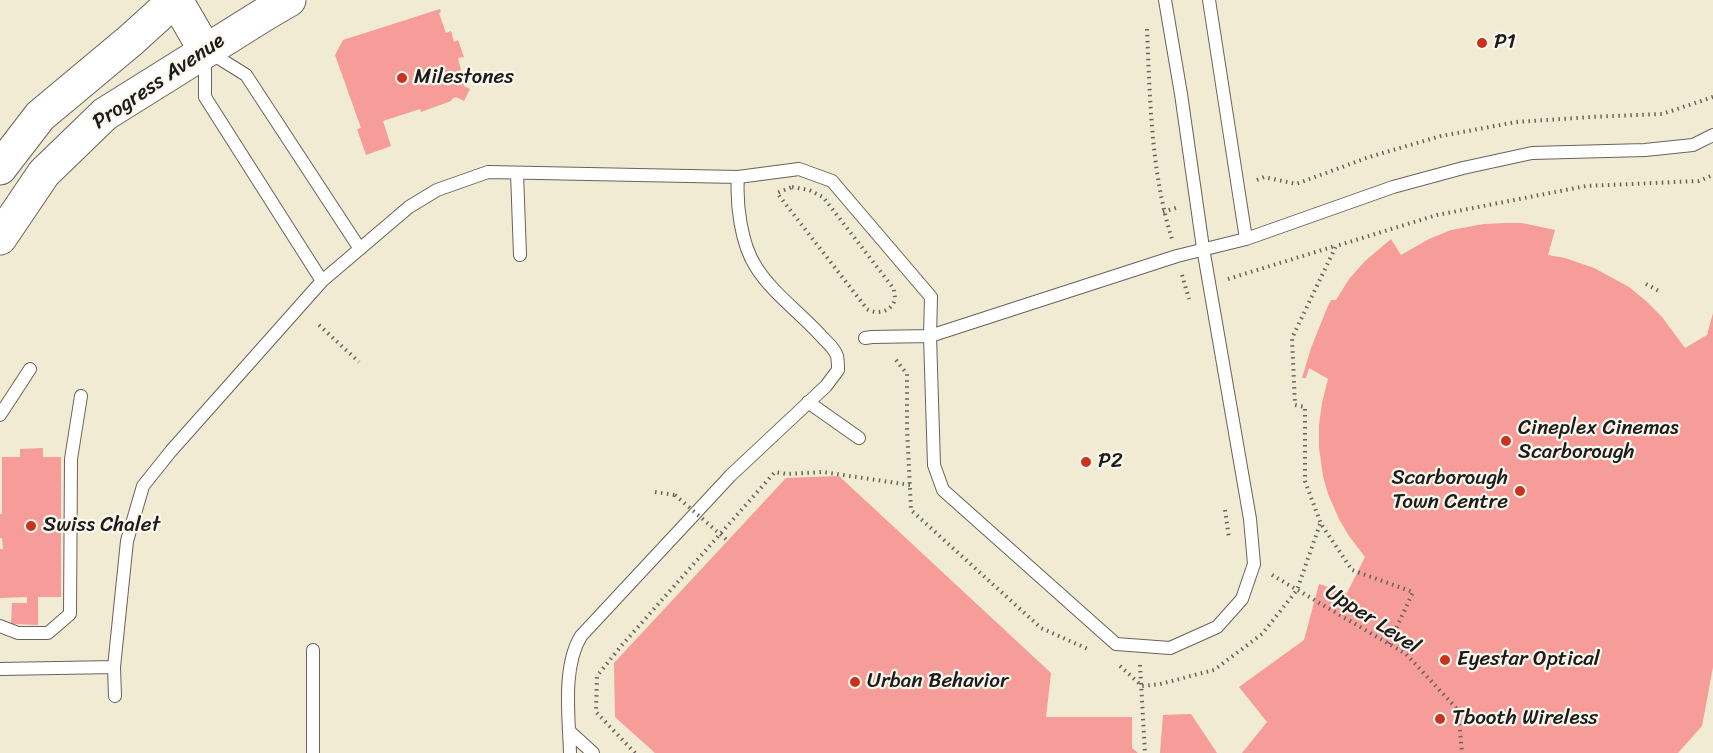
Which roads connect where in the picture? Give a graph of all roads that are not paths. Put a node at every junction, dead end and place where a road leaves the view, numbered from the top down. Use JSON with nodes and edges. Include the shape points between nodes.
{"nodes":[{"id":1,"x":175,"y":0,"type":"edge"},
{"id":2,"x":289,"y":0,"type":"edge"},
{"id":3,"x":1165,"y":0,"type":"edge"},
{"id":4,"x":1209,"y":0,"type":"edge"},
{"id":5,"x":205,"y":50,"type":"junction"},
{"id":6,"x":1713,"y":135,"type":"edge"},
{"id":7,"x":0,"y":168,"type":"edge"},
{"id":8,"x":517,"y":173,"type":"junction"},
{"id":9,"x":738,"y":177,"type":"junction"},
{"id":10,"x":0,"y":238,"type":"edge"},
{"id":11,"x":1246,"y":239,"type":"junction"},
{"id":12,"x":1203,"y":248,"type":"junction"},
{"id":13,"x":360,"y":249,"type":"junction"},
{"id":14,"x":520,"y":255,"type":"dead end"},
{"id":15,"x":322,"y":281,"type":"junction"},
{"id":16,"x":930,"y":336,"type":"junction"},
{"id":17,"x":865,"y":338,"type":"dead end"},
{"id":18,"x":30,"y":369,"type":"dead end"},
{"id":19,"x":81,"y":396,"type":"dead end"},
{"id":20,"x":808,"y":402,"type":"junction"},
{"id":21,"x":0,"y":415,"type":"edge"},
{"id":22,"x":859,"y":438,"type":"dead end"},
{"id":23,"x":0,"y":626,"type":"edge"},
{"id":24,"x":312,"y":650,"type":"dead end"},
{"id":25,"x":114,"y":667,"type":"junction"},
{"id":26,"x":0,"y":669,"type":"edge"},
{"id":27,"x":115,"y":696,"type":"dead end"},
{"id":28,"x":569,"y":731,"type":"junction"},
{"id":29,"x":313,"y":753,"type":"edge"},
{"id":30,"x":570,"y":753,"type":"edge"},
{"id":31,"x":593,"y":753,"type":"edge"}],
"edges":[{"from":1,"to":5,"type":"main road"},
{"from":1,"to":7,"type":"main road","name":"Progress Avenue","via":[[40,116]]},
{"from":2,"to":5,"type":"main road","name":"Progress Avenue"},
{"from":3,"to":12,"type":"lane"},
{"from":4,"to":11,"type":"lane"},
{"from":5,"to":10,"type":"main road","name":"Progress Avenue","via":[[105,114],[44,172]]},
{"from":5,"to":13,"type":"lane","via":[[246,75]]},
{"from":5,"to":15,"type":"lane","via":[[205,97]]},
{"from":6,"to":11,"type":"lane","via":[[1693,145],[1532,153],[1485,163],[1392,187]]},
{"from":8,"to":9,"type":"lane"},
{"from":8,"to":13,"type":"lane","via":[[488,172],[436,190],[409,207]]},
{"from":8,"to":14,"type":"lane"},
{"from":9,"to":16,"type":"lane","via":[[799,169],[832,181],[931,297]]},
{"from":9,"to":20,"type":"lane","via":[[743,235],[755,266],[835,350],[838,370]]},
{"from":11,"to":12,"type":"lane"},
{"from":12,"to":16,"type":"lane"},
{"from":12,"to":16,"type":"lane","via":[[1246,495],[1254,564],[1242,599],[1217,627],[1170,648],[1116,644],[943,490],[934,465]]},
{"from":13,"to":15,"type":"lane"},
{"from":15,"to":25,"type":"lane","via":[[143,486],[127,541]]},
{"from":16,"to":17,"type":"lane"},
{"from":18,"to":21,"type":"lane"},
{"from":19,"to":23,"type":"lane","via":[[71,459],[70,614],[48,633],[18,633]]},
{"from":20,"to":22,"type":"lane"},
{"from":20,"to":28,"type":"lane","via":[[731,475],[581,636],[569,669]]},
{"from":24,"to":29,"type":"lane"},
{"from":25,"to":26,"type":"lane"},
{"from":25,"to":27,"type":"lane"},
{"from":28,"to":30,"type":"lane"},
{"from":28,"to":31,"type":"lane"}]}
